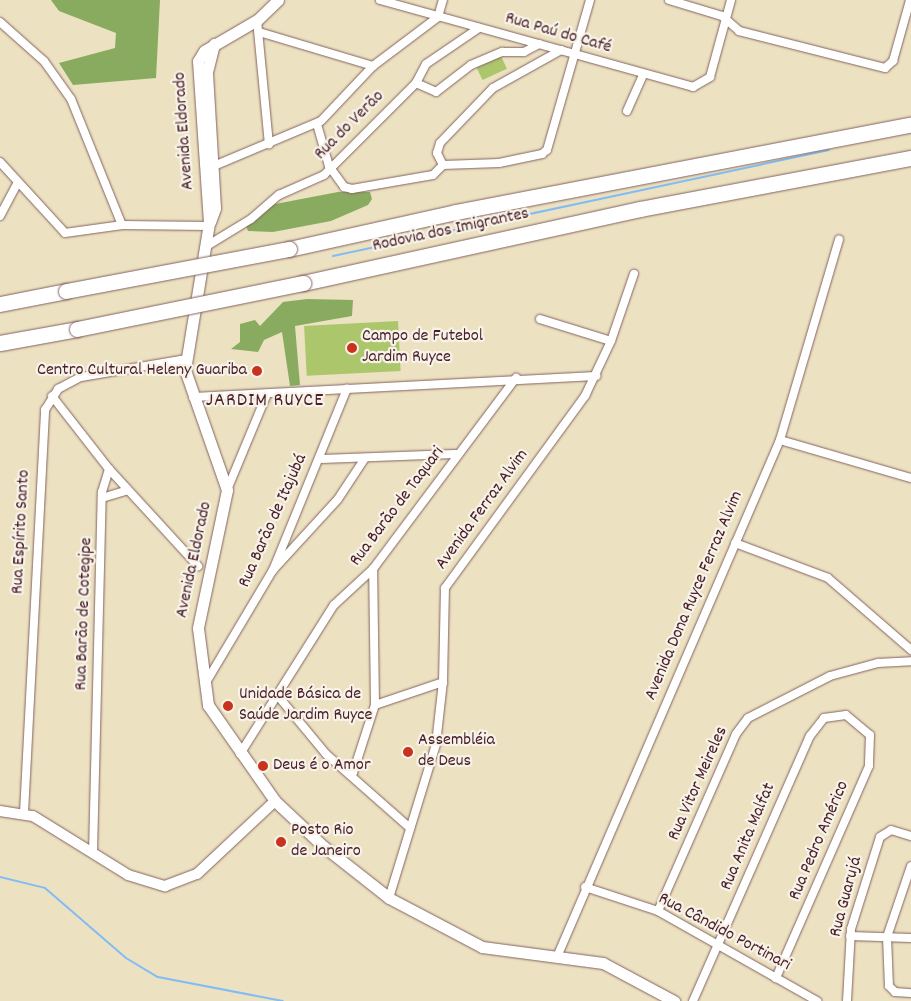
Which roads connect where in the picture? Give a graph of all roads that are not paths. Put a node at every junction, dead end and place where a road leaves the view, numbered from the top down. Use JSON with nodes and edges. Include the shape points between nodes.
{"nodes":[{"id":1,"x":278,"y":0,"type":"edge"},
{"id":2,"x":380,"y":0,"type":"edge"},
{"id":3,"x":443,"y":0,"type":"edge"},
{"id":4,"x":590,"y":0,"type":"edge"},
{"id":5,"x":669,"y":0,"type":"edge"},
{"id":6,"x":731,"y":0,"type":"edge"},
{"id":7,"x":910,"y":0,"type":"edge"},
{"id":8,"x":438,"y":17,"type":"junction"},
{"id":9,"x":257,"y":20,"type":"junction"},
{"id":10,"x":725,"y":20,"type":"junction"},
{"id":11,"x":0,"y":22,"type":"edge"},
{"id":12,"x":478,"y":28,"type":"junction"},
{"id":13,"x":259,"y":32,"type":"junction"},
{"id":14,"x":539,"y":44,"type":"junction"},
{"id":15,"x":561,"y":50,"type":"junction"},
{"id":16,"x":574,"y":53,"type":"junction"},
{"id":17,"x":373,"y":66,"type":"junction"},
{"id":18,"x":643,"y":75,"type":"junction"},
{"id":19,"x":416,"y":83,"type":"junction"},
{"id":20,"x":627,"y":111,"type":"dead end"},
{"id":21,"x":317,"y":124,"type":"junction"},
{"id":22,"x":911,"y":124,"type":"edge"},
{"id":23,"x":269,"y":144,"type":"junction"},
{"id":24,"x":911,"y":158,"type":"edge"},
{"id":25,"x":0,"y":162,"type":"edge"},
{"id":26,"x":443,"y":165,"type":"junction"},
{"id":27,"x":329,"y":166,"type":"junction"},
{"id":28,"x":209,"y":168,"type":"junction"},
{"id":29,"x":17,"y":184,"type":"junction"},
{"id":30,"x":0,"y":216,"type":"edge"},
{"id":31,"x":208,"y":224,"type":"junction"},
{"id":32,"x":122,"y":225,"type":"junction"},
{"id":33,"x":839,"y":240,"type":"dead end"},
{"id":34,"x":205,"y":247,"type":"junction"},
{"id":35,"x":634,"y":274,"type":"dead end"},
{"id":36,"x":0,"y":304,"type":"edge"},
{"id":37,"x":540,"y":319,"type":"dead end"},
{"id":38,"x":611,"y":341,"type":"junction"},
{"id":39,"x":0,"y":343,"type":"edge"},
{"id":40,"x":186,"y":359,"type":"junction"},
{"id":41,"x":596,"y":376,"type":"junction"},
{"id":42,"x":516,"y":378,"type":"junction"},
{"id":43,"x":347,"y":389,"type":"junction"},
{"id":44,"x":268,"y":394,"type":"junction"},
{"id":45,"x":52,"y":396,"type":"junction"},
{"id":46,"x":193,"y":397,"type":"junction"},
{"id":47,"x":780,"y":440,"type":"junction"},
{"id":48,"x":457,"y":454,"type":"junction"},
{"id":49,"x":365,"y":458,"type":"junction"},
{"id":50,"x":319,"y":459,"type":"junction"},
{"id":51,"x":109,"y":469,"type":"junction"},
{"id":52,"x":911,"y":478,"type":"edge"},
{"id":53,"x":128,"y":490,"type":"junction"},
{"id":54,"x":227,"y":490,"type":"junction"},
{"id":55,"x":102,"y":498,"type":"junction"},
{"id":56,"x":735,"y":543,"type":"junction"},
{"id":57,"x":198,"y":566,"type":"dead end"},
{"id":58,"x":373,"y":569,"type":"junction"},
{"id":59,"x":272,"y":570,"type":"junction"},
{"id":60,"x":911,"y":650,"type":"edge"},
{"id":61,"x":909,"y":661,"type":"edge"},
{"id":62,"x":443,"y":682,"type":"junction"},
{"id":63,"x":203,"y":686,"type":"junction"},
{"id":64,"x":278,"y":696,"type":"junction"},
{"id":65,"x":375,"y":705,"type":"junction"},
{"id":66,"x":855,"y":718,"type":"joint"},
{"id":67,"x":240,"y":754,"type":"junction"},
{"id":68,"x":352,"y":776,"type":"junction"},
{"id":69,"x":275,"y":801,"type":"junction"},
{"id":70,"x":0,"y":811,"type":"edge"},
{"id":71,"x":24,"y":813,"type":"junction"},
{"id":72,"x":410,"y":828,"type":"junction"},
{"id":73,"x":911,"y":836,"type":"edge"},
{"id":74,"x":93,"y":852,"type":"junction"},
{"id":75,"x":911,"y":866,"type":"edge"},
{"id":76,"x":585,"y":887,"type":"junction"},
{"id":77,"x":389,"y":898,"type":"junction"},
{"id":78,"x":658,"y":911,"type":"junction"},
{"id":79,"x":850,"y":936,"type":"junction"},
{"id":80,"x":887,"y":937,"type":"junction"},
{"id":81,"x":911,"y":938,"type":"edge"},
{"id":82,"x":718,"y":946,"type":"junction"},
{"id":83,"x":557,"y":957,"type":"junction"},
{"id":84,"x":776,"y":978,"type":"junction"},
{"id":85,"x":906,"y":996,"type":"edge"},
{"id":86,"x":674,"y":1001,"type":"edge"},
{"id":87,"x":693,"y":1001,"type":"edge"},
{"id":88,"x":817,"y":1001,"type":"edge"},
{"id":89,"x":847,"y":1001,"type":"edge"}],
"edges":[{"from":1,"to":9,"type":"main road","name":"Avenida Eldorado"},
{"from":2,"to":8,"type":"street","name":"Rua Paú do Café"},
{"from":3,"to":8,"type":"street"},
{"from":4,"to":16,"type":"street"},
{"from":5,"to":10,"type":"street"},
{"from":6,"to":10,"type":"street"},
{"from":7,"to":10,"type":"street","via":[[893,61],[885,68],[740,31]]},
{"from":8,"to":12,"type":"street","name":"Rua Paú do Café"},
{"from":8,"to":17,"type":"street","name":"Rua do Verão"},
{"from":9,"to":13,"type":"street"},
{"from":9,"to":28,"type":"main road","name":"Avenida Eldorado","via":[[214,44],[198,62]]},
{"from":10,"to":18,"type":"street","name":"Rua Paú do Café","via":[[710,77],[699,86]]},
{"from":11,"to":32,"type":"street","via":[[44,62],[71,99]]},
{"from":12,"to":14,"type":"street","name":"Rua Paú do Café"},
{"from":12,"to":19,"type":"street","name":"Rua do Verão","via":[[426,64]]},
{"from":13,"to":17,"type":"street"},
{"from":13,"to":23,"type":"street"},
{"from":14,"to":15,"type":"street","name":"Rua Paú do Café"},
{"from":14,"to":19,"type":"street","via":[[514,54],[502,52],[471,65],[436,92]]},
{"from":15,"to":16,"type":"street","name":"Rua Paú do Café"},
{"from":15,"to":26,"type":"street","via":[[493,88],[440,142],[437,152]]},
{"from":16,"to":18,"type":"street","name":"Rua Paú do Café"},
{"from":16,"to":26,"type":"street","via":[[547,150],[499,163]]},
{"from":17,"to":21,"type":"street","name":"Rua do Verão"},
{"from":18,"to":20,"type":"street"},
{"from":19,"to":27,"type":"street","name":"Rua do Verão"},
{"from":21,"to":23,"type":"street","name":"Rua do Verão"},
{"from":21,"to":27,"type":"street"},
{"from":22,"to":36,"type":"highway","name":"Rodovia dos Imigrantes","bridge":true},
{"from":23,"to":28,"type":"street","name":"Rua do Verão"},
{"from":24,"to":39,"type":"highway","name":"Rodovia dos Imigrantes","bridge":true,"via":[[640,209],[303,283]]},
{"from":25,"to":29,"type":"street"},
{"from":26,"to":27,"type":"street","via":[[433,175],[356,189],[344,186]]},
{"from":27,"to":34,"type":"street","name":"Rua do Verão","via":[[324,174],[279,195],[251,219]]},
{"from":28,"to":31,"type":"main road","name":"Avenida Eldorado"},
{"from":29,"to":30,"type":"street"},
{"from":29,"to":32,"type":"street","via":[[65,233]]},
{"from":31,"to":32,"type":"street"},
{"from":31,"to":34,"type":"main road","name":"Avenida Eldorado"},
{"from":33,"to":47,"type":"street","name":"Avenida Dona Ruyce Ferraz Alvim"},
{"from":34,"to":40,"type":"main road","name":"Avenida Eldorado"},
{"from":35,"to":38,"type":"street","name":"Avenida Ferraz Alvim"},
{"from":37,"to":38,"type":"street"},
{"from":38,"to":41,"type":"street","name":"Avenida Ferraz Alvim"},
{"from":40,"to":45,"type":"street","via":[[81,377]]},
{"from":40,"to":46,"type":"main road","name":"Avenida Eldorado"},
{"from":41,"to":42,"type":"street"},
{"from":41,"to":62,"type":"street","name":"Avenida Ferraz Alvim","via":[[448,582],[443,597]]},
{"from":42,"to":43,"type":"street"},
{"from":42,"to":48,"type":"street","name":"Rua Barão de Taquari"},
{"from":43,"to":44,"type":"street"},
{"from":43,"to":50,"type":"street","name":"Rua Barão de Itajubá"},
{"from":44,"to":46,"type":"street"},
{"from":44,"to":54,"type":"street"},
{"from":45,"to":51,"type":"street"},
{"from":45,"to":71,"type":"street","name":"Rua Espírito Santo","via":[[41,438]]},
{"from":46,"to":54,"type":"main road","name":"Avenida Eldorado"},
{"from":47,"to":52,"type":"street"},
{"from":47,"to":56,"type":"street","name":"Avenida Dona Ruyce Ferraz Alvim"},
{"from":48,"to":49,"type":"street"},
{"from":48,"to":58,"type":"street","name":"Rua Barão de Taquari"},
{"from":49,"to":50,"type":"street"},
{"from":49,"to":59,"type":"street","via":[[338,499]]},
{"from":50,"to":59,"type":"street","name":"Rua Barão de Itajubá","via":[[290,520]]},
{"from":51,"to":53,"type":"street"},
{"from":51,"to":55,"type":"street","name":"Rua Barão de Cotegipe"},
{"from":53,"to":55,"type":"street"},
{"from":53,"to":57,"type":"street"},
{"from":54,"to":63,"type":"main road","name":"Avenida Eldorado","via":[[198,628]]},
{"from":55,"to":74,"type":"street","name":"Rua Barão de Cotegipe"},
{"from":56,"to":60,"type":"street","via":[[816,572]]},
{"from":56,"to":76,"type":"street","name":"Avenida Dona Ruyce Ferraz Alvim"},
{"from":58,"to":64,"type":"street","name":"Rua Barão de Taquari","via":[[334,605]]},
{"from":58,"to":65,"type":"street"},
{"from":59,"to":63,"type":"street","name":"Rua Barão de Itajubá"},
{"from":61,"to":78,"type":"street","name":"Rua Vitor Meireles","via":[[878,662],[830,676],[748,718],[736,734]]},
{"from":62,"to":65,"type":"street"},
{"from":62,"to":72,"type":"street","name":"Avenida Ferraz Alvim","via":[[436,744]]},
{"from":63,"to":67,"type":"main road","name":"Avenida Eldorado","via":[[216,721]]},
{"from":64,"to":67,"type":"street","name":"Rua Barão de Taquari"},
{"from":64,"to":68,"type":"street","via":[[326,754]]},
{"from":65,"to":68,"type":"street"},
{"from":66,"to":82,"type":"street","name":"Rua Anita Malfat","via":[[832,715],[810,736]]},
{"from":66,"to":84,"type":"street","name":"Rua Pedro Américo","via":[[870,735],[869,766]]},
{"from":67,"to":69,"type":"main road","name":"Avenida Eldorado"},
{"from":68,"to":72,"type":"street"},
{"from":69,"to":74,"type":"street","via":[[197,874],[174,885],[150,884]]},
{"from":69,"to":77,"type":"main road","name":"Avenida Eldorado","via":[[323,846]]},
{"from":70,"to":71,"type":"street"},
{"from":71,"to":74,"type":"street"},
{"from":72,"to":77,"type":"street","name":"Avenida Ferraz Alvim"},
{"from":73,"to":79,"type":"street","name":"Rua Guarujá","via":[[891,830],[880,837]]},
{"from":75,"to":80,"type":"street"},
{"from":76,"to":78,"type":"street","name":"Rua Cândido Portinari"},
{"from":76,"to":83,"type":"street","name":"Avenida Dona Ruyce Ferraz Alvim"},
{"from":77,"to":83,"type":"main road","name":"Avenida Eldorado","via":[[489,950]]},
{"from":78,"to":82,"type":"street","name":"Rua Cândido Portinari"},
{"from":79,"to":80,"type":"street"},
{"from":79,"to":89,"type":"street","name":"Rua Guarujá"},
{"from":80,"to":81,"type":"street"},
{"from":80,"to":85,"type":"street","via":[[889,986]]},
{"from":82,"to":84,"type":"street","name":"Rua Cândido Portinari"},
{"from":82,"to":87,"type":"street","name":"Rua Anita Malfat"},
{"from":83,"to":86,"type":"main road","name":"Avenida Eldorado","via":[[603,963]]},
{"from":84,"to":88,"type":"street","name":"Rua Cândido Portinari"}]}
